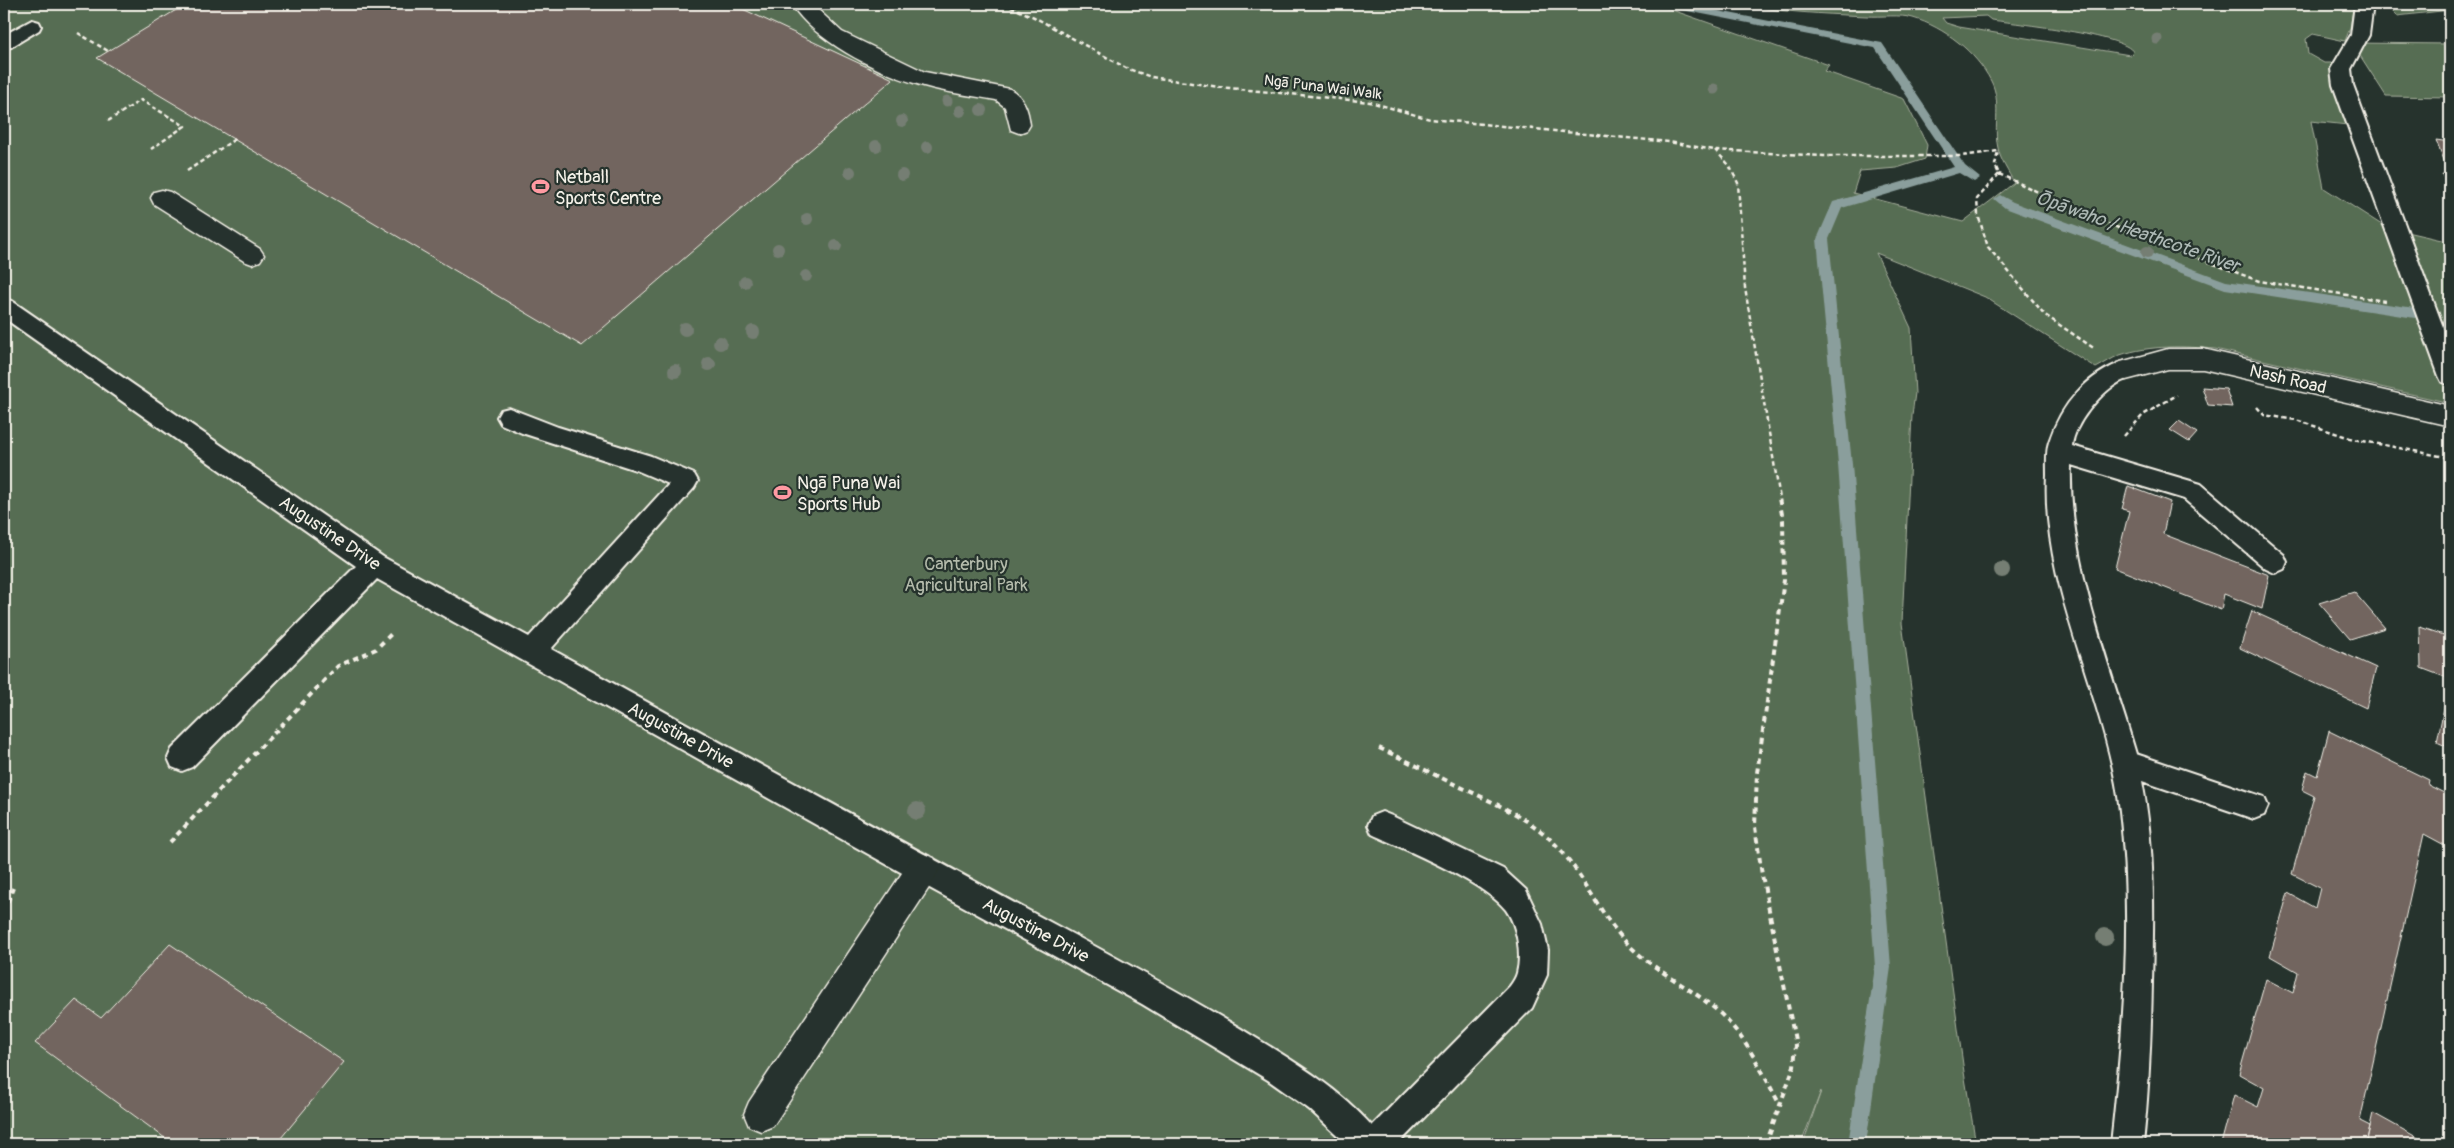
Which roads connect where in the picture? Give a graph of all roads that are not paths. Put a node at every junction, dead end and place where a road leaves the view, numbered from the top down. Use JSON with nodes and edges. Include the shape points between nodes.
{"nodes":[{"id":1,"x":802,"y":4,"type":"edge"},
{"id":2,"x":2364,"y":4,"type":"edge"},
{"id":3,"x":32,"y":26,"type":"dead end"},
{"id":4,"x":4,"y":43,"type":"edge"},
{"id":5,"x":1019,"y":125,"type":"dead end"},
{"id":6,"x":162,"y":198,"type":"dead end"},
{"id":7,"x":252,"y":255,"type":"dead end"},
{"id":8,"x":4,"y":307,"type":"edge"},
{"id":9,"x":2126,"y":370,"type":"joint"},
{"id":10,"x":2450,"y":376,"type":"edge"},
{"id":11,"x":2450,"y":416,"type":"edge"},
{"id":12,"x":509,"y":418,"type":"dead end"},
{"id":13,"x":2059,"y":452,"type":"junction"},
{"id":14,"x":2275,"y":562,"type":"dead end"},
{"id":15,"x":374,"y":564,"type":"junction"},
{"id":16,"x":530,"y":653,"type":"junction"},
{"id":17,"x":182,"y":758,"type":"dead end"},
{"id":18,"x":2125,"y":763,"type":"junction"},
{"id":19,"x":2254,"y":806,"type":"dead end"},
{"id":20,"x":1382,"y":825,"type":"dead end"},
{"id":21,"x":923,"y":869,"type":"junction"},
{"id":22,"x":761,"y":1114,"type":"dead end"},
{"id":23,"x":1368,"y":1144,"type":"edge"},
{"id":24,"x":1376,"y":1144,"type":"edge"},
{"id":25,"x":2127,"y":1144,"type":"edge"}],
"edges":[{"from":1,"to":5,"type":"street","via":[[829,32],[860,51],[920,78],[1002,94],[1011,99],[1016,104]]},
{"from":2,"to":10,"type":"lane","via":[[2360,35],[2341,69],[2343,85]]},
{"from":3,"to":4,"type":"lane"},
{"from":6,"to":7,"type":"street"},
{"from":8,"to":15,"type":"lane","name":"Augustine Drive"},
{"from":9,"to":11,"type":"street","name":"Nash Road","via":[[2168,359],[2203,359]]},
{"from":9,"to":13,"type":"lane","via":[[2109,377],[2079,404],[2060,443]]},
{"from":12,"to":16,"type":"lane","via":[[548,435],[656,466],[686,480]]},
{"from":13,"to":14,"type":"lane","via":[[2192,491]]},
{"from":13,"to":18,"type":"lane","via":[[2058,493],[2066,561]]},
{"from":15,"to":16,"type":"lane","name":"Augustine Drive"},
{"from":15,"to":17,"type":"lane"},
{"from":16,"to":21,"type":"lane","name":"Augustine Drive"},
{"from":18,"to":19,"type":"lane"},
{"from":18,"to":25,"type":"lane","via":[[2134,811],[2140,908],[2135,1064]]},
{"from":20,"to":24,"type":"lane","via":[[1493,879],[1516,900],[1528,924],[1533,950],[1532,975],[1521,997]]},
{"from":21,"to":22,"type":"street"},
{"from":21,"to":23,"type":"lane","name":"Augustine Drive","via":[[1153,993],[1279,1070],[1320,1098]]}]}
